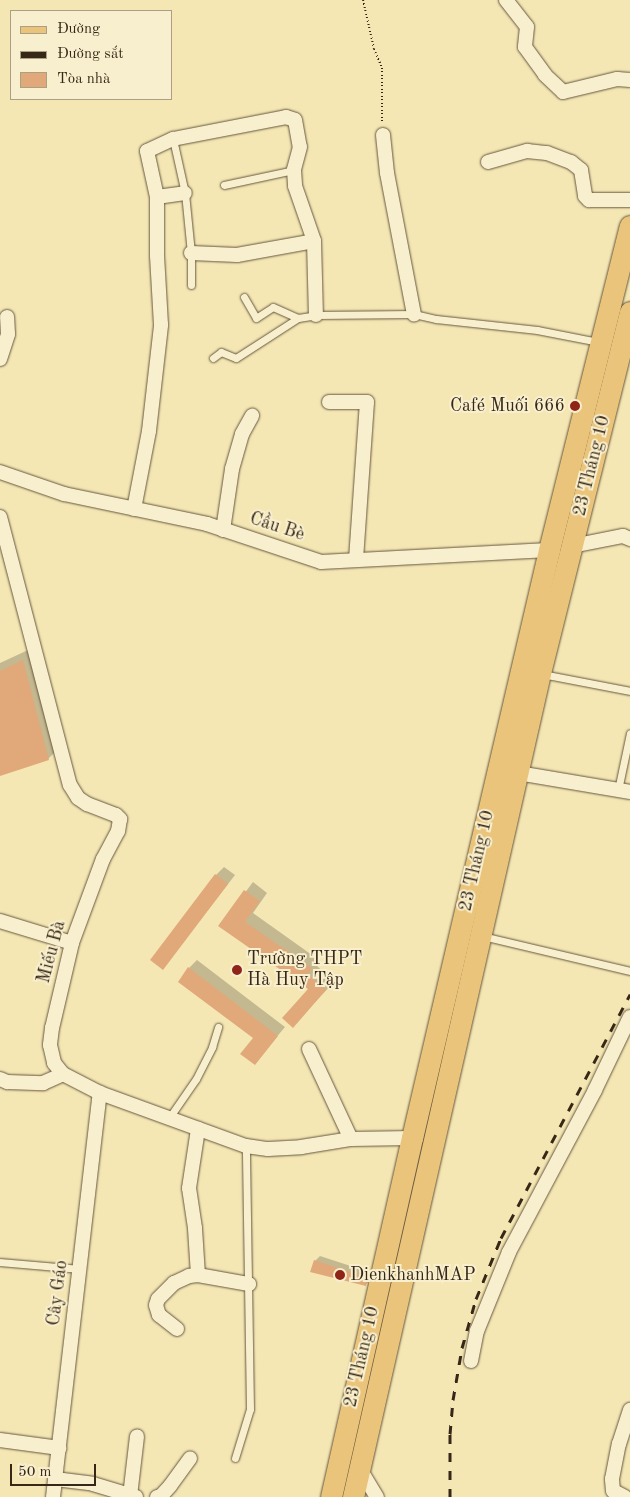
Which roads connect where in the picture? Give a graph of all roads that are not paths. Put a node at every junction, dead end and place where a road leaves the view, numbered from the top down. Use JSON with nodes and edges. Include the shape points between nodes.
{"nodes":[{"id":1,"x":506,"y":0,"type":"edge"},
{"id":2,"x":630,"y":80,"type":"edge"},
{"id":3,"x":383,"y":135,"type":"road end"},
{"id":4,"x":173,"y":139,"type":"junction"},
{"id":5,"x":488,"y":162,"type":"dead end"},
{"id":6,"x":294,"y":170,"type":"junction"},
{"id":7,"x":224,"y":185,"type":"dead end"},
{"id":8,"x":185,"y":193,"type":"junction"},
{"id":9,"x":157,"y":197,"type":"junction"},
{"id":10,"x":630,"y":200,"type":"edge"},
{"id":11,"x":630,"y":226,"type":"edge"},
{"id":12,"x":314,"y":242,"type":"junction"},
{"id":13,"x":191,"y":253,"type":"junction"},
{"id":14,"x":191,"y":285,"type":"dead end"},
{"id":15,"x":244,"y":298,"type":"dead end"},
{"id":16,"x":630,"y":312,"type":"edge"},
{"id":17,"x":414,"y":314,"type":"junction"},
{"id":18,"x":316,"y":315,"type":"junction"},
{"id":19,"x":7,"y":317,"type":"dead end"},
{"id":20,"x":298,"y":318,"type":"junction"},
{"id":21,"x":627,"y":337,"type":"edge"},
{"id":22,"x":601,"y":343,"type":"junction"},
{"id":23,"x":213,"y":358,"type":"dead end"},
{"id":24,"x":0,"y":359,"type":"edge"},
{"id":25,"x":329,"y":402,"type":"dead end"},
{"id":26,"x":252,"y":416,"type":"dead end"},
{"id":27,"x":0,"y":472,"type":"edge"},
{"id":28,"x":134,"y":509,"type":"junction"},
{"id":29,"x":0,"y":517,"type":"edge"},
{"id":30,"x":223,"y":530,"type":"junction"},
{"id":31,"x":630,"y":539,"type":"edge"},
{"id":32,"x":572,"y":546,"type":"junction"},
{"id":33,"x":549,"y":550,"type":"junction"},
{"id":34,"x":356,"y":560,"type":"junction"},
{"id":35,"x":540,"y":673,"type":"junction"},
{"id":36,"x":630,"y":691,"type":"edge"},
{"id":37,"x":630,"y":733,"type":"edge"},
{"id":38,"x":518,"y":773,"type":"junction"},
{"id":39,"x":624,"y":791,"type":"edge"},
{"id":40,"x":0,"y":921,"type":"edge"},
{"id":41,"x":481,"y":936,"type":"junction"},
{"id":42,"x":72,"y":943,"type":"junction"},
{"id":43,"x":630,"y":971,"type":"edge"},
{"id":44,"x":630,"y":1018,"type":"edge"},
{"id":45,"x":218,"y":1027,"type":"dead end"},
{"id":46,"x":309,"y":1048,"type":"dead end"},
{"id":47,"x":63,"y":1074,"type":"junction"},
{"id":48,"x":0,"y":1079,"type":"edge"},
{"id":49,"x":100,"y":1094,"type":"junction"},
{"id":50,"x":169,"y":1118,"type":"junction"},
{"id":51,"x":198,"y":1129,"type":"junction"},
{"id":52,"x":412,"y":1138,"type":"junction"},
{"id":53,"x":352,"y":1139,"type":"junction"},
{"id":54,"x":434,"y":1143,"type":"junction"},
{"id":55,"x":246,"y":1146,"type":"junction"},
{"id":56,"x":0,"y":1262,"type":"edge"},
{"id":57,"x":80,"y":1269,"type":"junction"},
{"id":58,"x":198,"y":1275,"type":"junction"},
{"id":59,"x":249,"y":1284,"type":"junction"},
{"id":60,"x":177,"y":1329,"type":"dead end"},
{"id":61,"x":471,"y":1361,"type":"dead end"},
{"id":62,"x":630,"y":1410,"type":"edge"},
{"id":63,"x":137,"y":1436,"type":"dead end"},
{"id":64,"x":0,"y":1440,"type":"edge"},
{"id":65,"x":59,"y":1448,"type":"junction"},
{"id":66,"x":190,"y":1458,"type":"dead end"},
{"id":67,"x":235,"y":1458,"type":"dead end"},
{"id":68,"x":338,"y":1464,"type":"junction"},
{"id":69,"x":360,"y":1469,"type":"junction"},
{"id":70,"x":55,"y":1479,"type":"junction"},
{"id":71,"x":133,"y":1496,"type":"edge"},
{"id":72,"x":53,"y":1497,"type":"edge"},
{"id":73,"x":157,"y":1497,"type":"edge"},
{"id":74,"x":331,"y":1497,"type":"edge"},
{"id":75,"x":353,"y":1497,"type":"edge"},
{"id":76,"x":377,"y":1497,"type":"edge"},
{"id":77,"x":625,"y":1497,"type":"edge"}],
"edges":[{"from":1,"to":2,"type":"street","via":[[527,27],[525,47],[545,75],[563,92]]},
{"from":3,"to":17,"type":"street","via":[[387,173]]},
{"from":4,"to":6,"type":"street","via":[[286,117],[295,120],[300,147]]},
{"from":4,"to":8,"type":"lane"},
{"from":4,"to":9,"type":"street","via":[[147,151]]},
{"from":5,"to":10,"type":"street","via":[[527,151],[547,153],[571,162],[581,170],[585,196],[589,200]]},
{"from":6,"to":7,"type":"lane"},
{"from":6,"to":12,"type":"street","via":[[295,186]]},
{"from":8,"to":9,"type":"street"},
{"from":8,"to":13,"type":"lane"},
{"from":9,"to":28,"type":"street","via":[[160,341],[149,431]]},
{"from":11,"to":22,"type":"main road","name":"23 Tháng 10"},
{"from":12,"to":13,"type":"street","via":[[237,255]]},
{"from":12,"to":18,"type":"street"},
{"from":13,"to":14,"type":"lane"},
{"from":15,"to":20,"type":"lane","via":[[256,318],[273,308]]},
{"from":16,"to":21,"type":"main road","name":"23 Tháng 10"},
{"from":17,"to":18,"type":"lane"},
{"from":17,"to":22,"type":"lane","via":[[537,330]]},
{"from":18,"to":20,"type":"lane"},
{"from":19,"to":24,"type":"street","via":[[8,334]]},
{"from":20,"to":23,"type":"lane","via":[[236,358],[220,352]]},
{"from":21,"to":32,"type":"main road","name":"23 Tháng 10"},
{"from":22,"to":33,"type":"main road","name":"23 Tháng 10"},
{"from":25,"to":34,"type":"street","via":[[367,402]]},
{"from":26,"to":30,"type":"street","via":[[242,434],[232,469]]},
{"from":27,"to":28,"type":"street","name":"Cầu Bè","via":[[64,494]]},
{"from":28,"to":30,"type":"street","name":"Cầu Bè"},
{"from":29,"to":42,"type":"street","name":"Miếu Bà","via":[[70,785],[78,798],[116,814],[120,819]]},
{"from":30,"to":34,"type":"street","name":"Cầu Bè","via":[[321,562]]},
{"from":31,"to":32,"type":"street","via":[[623,536]]},
{"from":32,"to":33,"type":"main road"},
{"from":32,"to":35,"type":"main road","name":"23 Tháng 10"},
{"from":33,"to":34,"type":"street","name":"Cầu Bè"},
{"from":33,"to":52,"type":"main road","name":"23 Tháng 10"},
{"from":35,"to":36,"type":"lane"},
{"from":35,"to":38,"type":"main road","name":"23 Tháng 10"},
{"from":37,"to":39,"type":"lane"},
{"from":38,"to":39,"type":"street"},
{"from":38,"to":41,"type":"main road","name":"23 Tháng 10"},
{"from":40,"to":42,"type":"street"},
{"from":41,"to":43,"type":"lane"},
{"from":41,"to":54,"type":"main road","name":"23 Tháng 10"},
{"from":42,"to":47,"type":"street","name":"Miếu Bà","via":[[50,1045],[54,1063]]},
{"from":44,"to":61,"type":"street","via":[[509,1252],[477,1331]]},
{"from":45,"to":50,"type":"lane","via":[[196,1079]]},
{"from":46,"to":53,"type":"street"},
{"from":47,"to":48,"type":"street","via":[[43,1082],[7,1082]]},
{"from":47,"to":49,"type":"street"},
{"from":49,"to":50,"type":"street"},
{"from":49,"to":57,"type":"street","name":"Cây Gáo"},
{"from":50,"to":51,"type":"street"},
{"from":51,"to":55,"type":"street"},
{"from":51,"to":58,"type":"street","via":[[189,1188]]},
{"from":52,"to":53,"type":"street"},
{"from":52,"to":54,"type":"main road"},
{"from":52,"to":68,"type":"main road","name":"23 Tháng 10"},
{"from":53,"to":55,"type":"street","via":[[301,1147],[268,1149]]},
{"from":54,"to":69,"type":"main road","name":"23 Tháng 10"},
{"from":55,"to":59,"type":"lane"},
{"from":56,"to":57,"type":"lane"},
{"from":57,"to":65,"type":"street","name":"Cây Gáo"},
{"from":58,"to":59,"type":"street"},
{"from":58,"to":60,"type":"street","via":[[174,1283],[158,1299],[159,1315]]},
{"from":59,"to":67,"type":"lane","via":[[250,1409]]},
{"from":62,"to":77,"type":"street","via":[[612,1479],[613,1491]]},
{"from":63,"to":71,"type":"street"},
{"from":64,"to":65,"type":"street"},
{"from":65,"to":70,"type":"street","name":"Cây Gáo"},
{"from":66,"to":73,"type":"street","via":[[170,1486]]},
{"from":68,"to":69,"type":"main road"},
{"from":68,"to":74,"type":"main road","name":"23 Tháng 10"},
{"from":69,"to":75,"type":"main road","name":"23 Tháng 10"},
{"from":69,"to":76,"type":"street"},
{"from":70,"to":71,"type":"street","via":[[93,1484]]},
{"from":70,"to":72,"type":"street","name":"Cây Gáo"}]}
